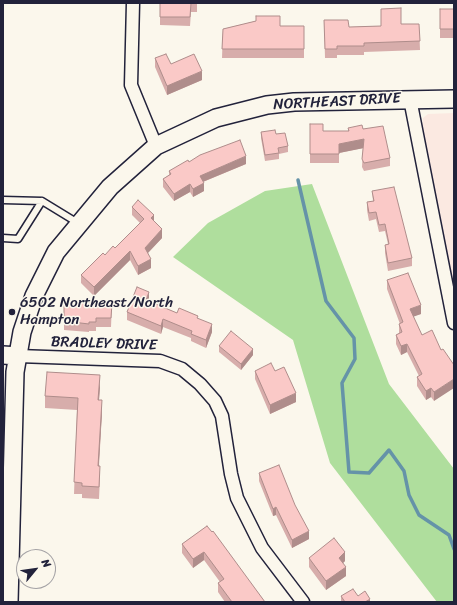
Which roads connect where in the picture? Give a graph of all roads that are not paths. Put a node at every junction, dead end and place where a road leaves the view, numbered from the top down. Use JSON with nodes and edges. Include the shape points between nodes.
{"nodes":[{"id":1,"x":133,"y":3,"type":"edge"},
{"id":2,"x":410,"y":99,"type":"junction"},
{"id":3,"x":454,"y":99,"type":"edge"},
{"id":4,"x":156,"y":146,"type":"junction"},
{"id":5,"x":3,"y":200,"type":"edge"},
{"id":6,"x":42,"y":201,"type":"junction"},
{"id":7,"x":79,"y":223,"type":"junction"},
{"id":8,"x":3,"y":238,"type":"edge"},
{"id":9,"x":454,"y":323,"type":"edge"},
{"id":10,"x":10,"y":356,"type":"edge"},
{"id":11,"x":9,"y":602,"type":"edge"},
{"id":12,"x":302,"y":602,"type":"edge"}],
"edges":[{"from":1,"to":4,"type":"street","via":[[131,85]]},
{"from":2,"to":3,"type":"street","name":"NORTHEAST DRIVE"},
{"from":2,"to":4,"type":"street","name":"NORTHEAST DRIVE","via":[[267,105],[216,118]]},
{"from":2,"to":9,"type":"street"},
{"from":4,"to":7,"type":"street","name":"NORTHEAST DRIVE","via":[[110,187]]},
{"from":5,"to":6,"type":"lane"},
{"from":6,"to":7,"type":"lane"},
{"from":6,"to":8,"type":"lane","via":[[18,239]]},
{"from":7,"to":10,"type":"street","name":"NORTHEAST DRIVE","via":[[56,252],[34,296],[22,332]]},
{"from":10,"to":11,"type":"street","name":"NORTHEAST DRIVE","via":[[16,372]]},
{"from":10,"to":12,"type":"street","name":"BRADLEY DRIVE","via":[[160,361],[182,369],[200,384],[222,416],[237,498],[262,548]]}]}
